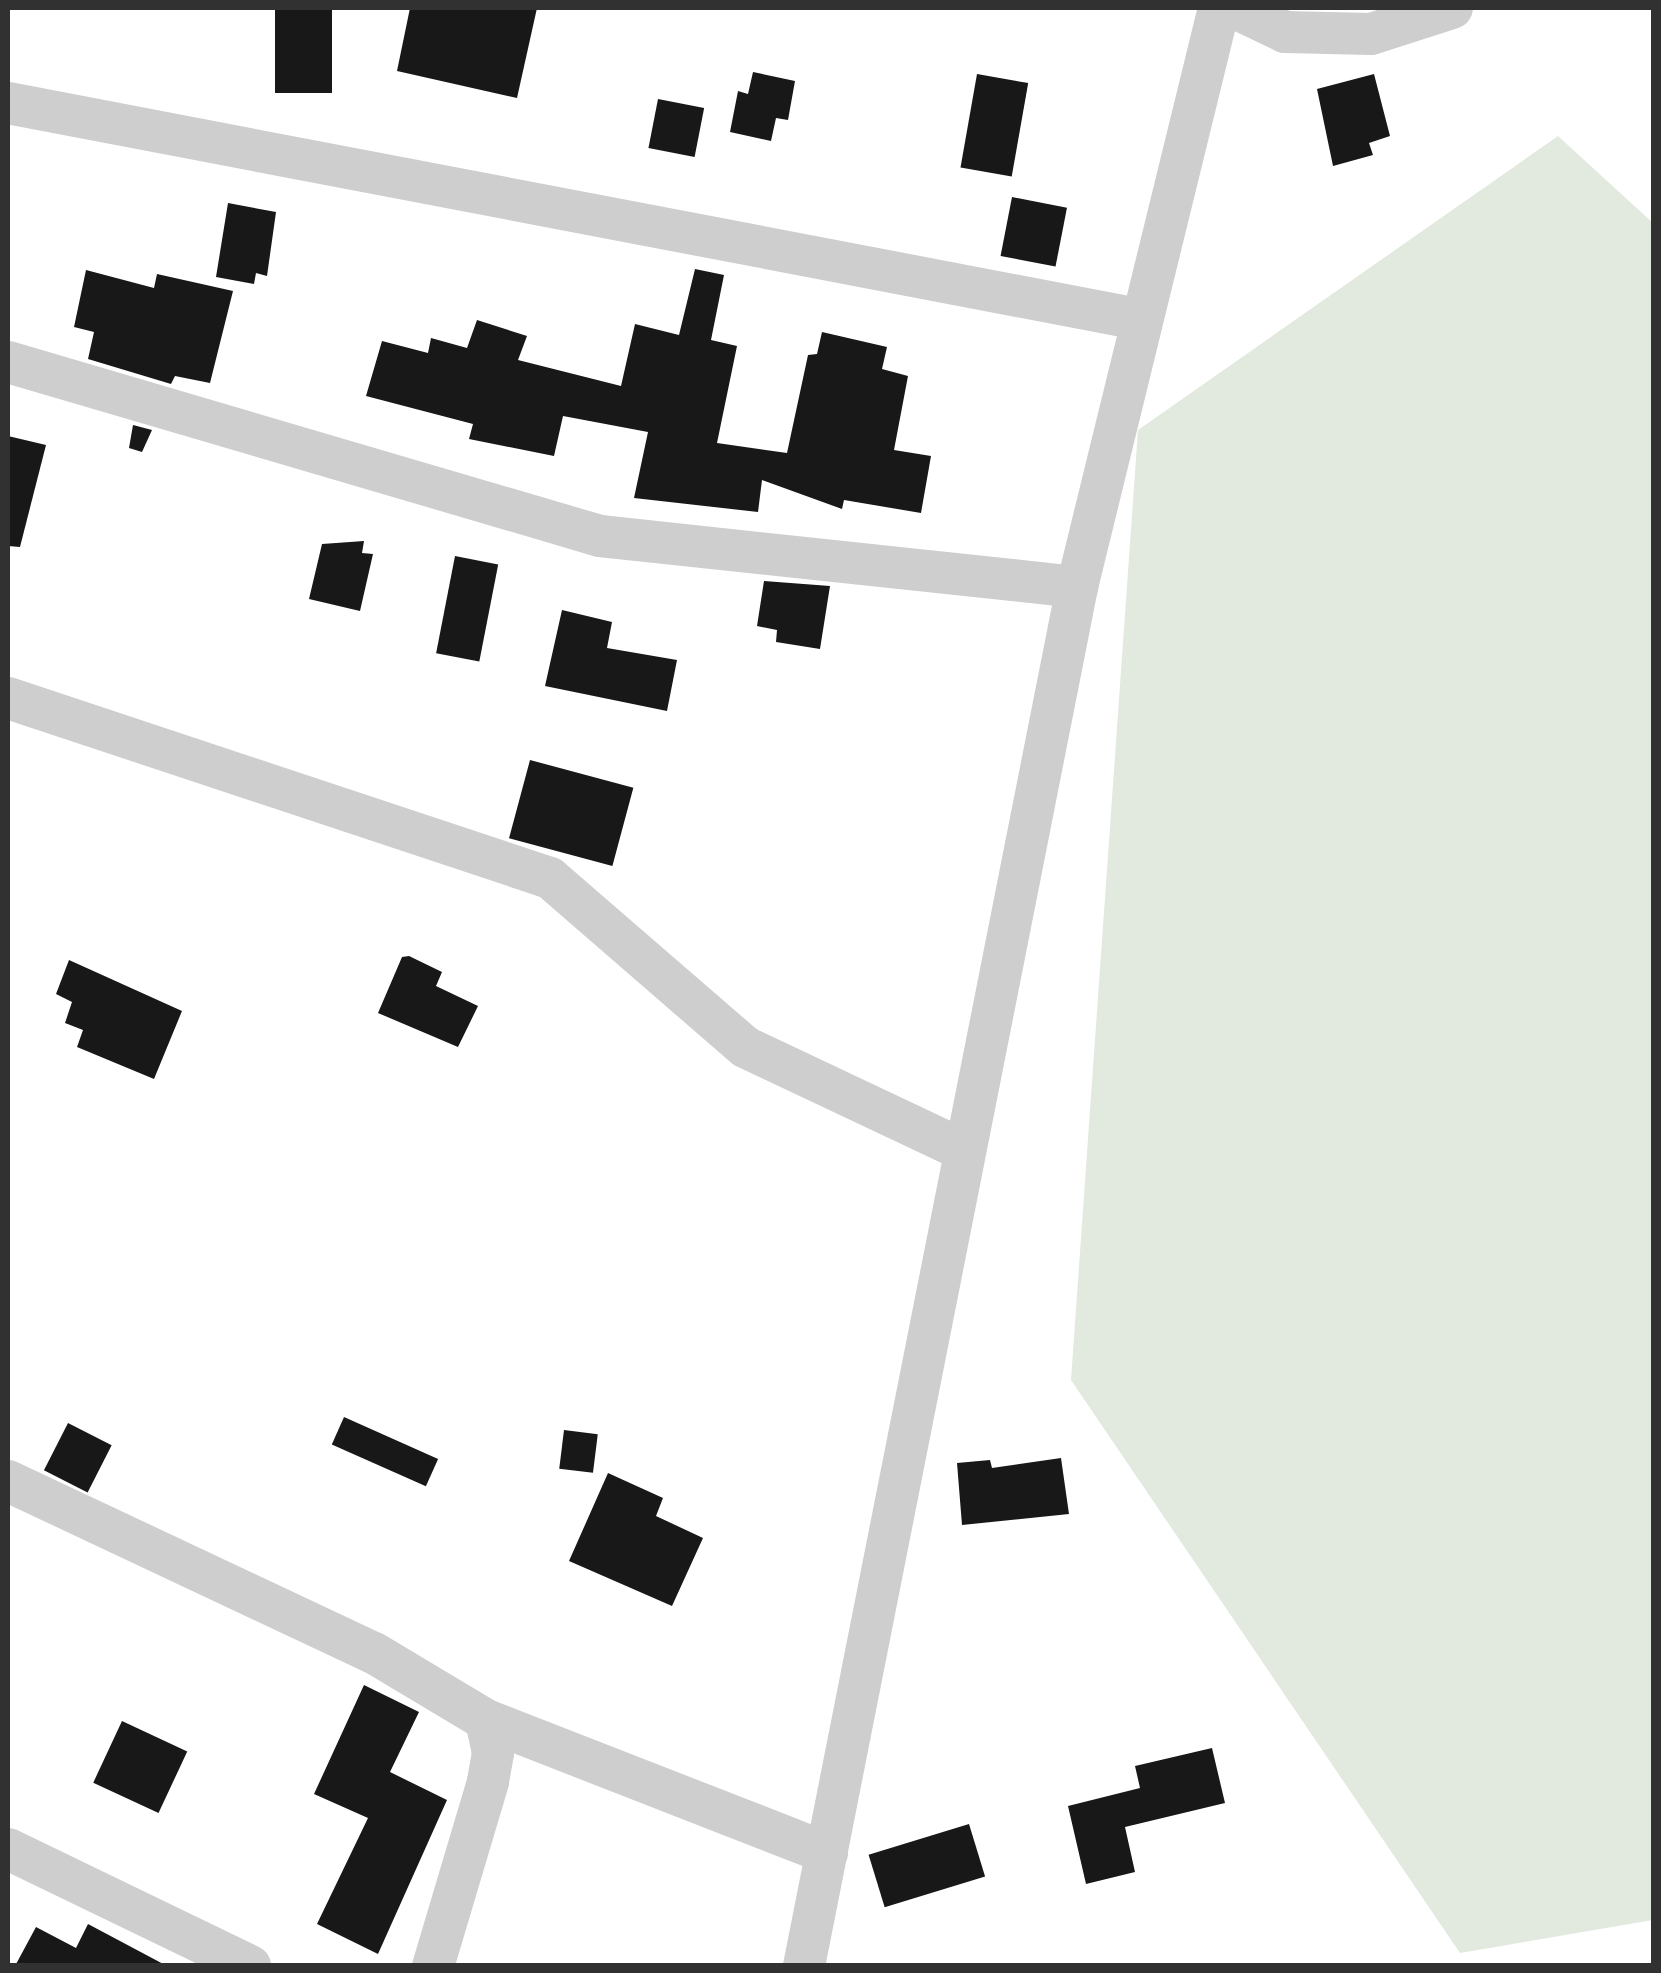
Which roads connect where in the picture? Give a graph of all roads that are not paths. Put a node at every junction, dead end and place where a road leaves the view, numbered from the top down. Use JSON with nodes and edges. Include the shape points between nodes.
{"nodes":[{"id":1,"x":1219,"y":8,"type":"edge"},
{"id":2,"x":1234,"y":8,"type":"edge"},
{"id":3,"x":1452,"y":8,"type":"edge"},
{"id":4,"x":8,"y":103,"type":"edge"},
{"id":5,"x":1138,"y":319,"type":"junction"},
{"id":6,"x":8,"y":362,"type":"edge"},
{"id":7,"x":1077,"y":587,"type":"junction"},
{"id":8,"x":8,"y":698,"type":"edge"},
{"id":9,"x":965,"y":1151,"type":"junction"},
{"id":10,"x":8,"y":1481,"type":"edge"},
{"id":11,"x":486,"y":1720,"type":"junction"},
{"id":12,"x":8,"y":1849,"type":"edge"},
{"id":13,"x":827,"y":1853,"type":"junction"},
{"id":14,"x":250,"y":1966,"type":"edge"},
{"id":15,"x":433,"y":1966,"type":"edge"},
{"id":16,"x":804,"y":1966,"type":"edge"}],
"edges":[{"from":1,"to":5,"type":"street"},
{"from":2,"to":3,"type":"street","via":[[1286,32],[1370,34]]},
{"from":4,"to":5,"type":"street"},
{"from":5,"to":7,"type":"street"},
{"from":6,"to":7,"type":"street","via":[[600,536]]},
{"from":7,"to":9,"type":"street"},
{"from":8,"to":9,"type":"street","via":[[550,878],[745,1046]]},
{"from":9,"to":13,"type":"street"},
{"from":10,"to":11,"type":"street","via":[[374,1652]]},
{"from":11,"to":13,"type":"street"},
{"from":11,"to":15,"type":"street","via":[[493,1753],[488,1782]]},
{"from":12,"to":14,"type":"street"},
{"from":13,"to":16,"type":"street"}]}
